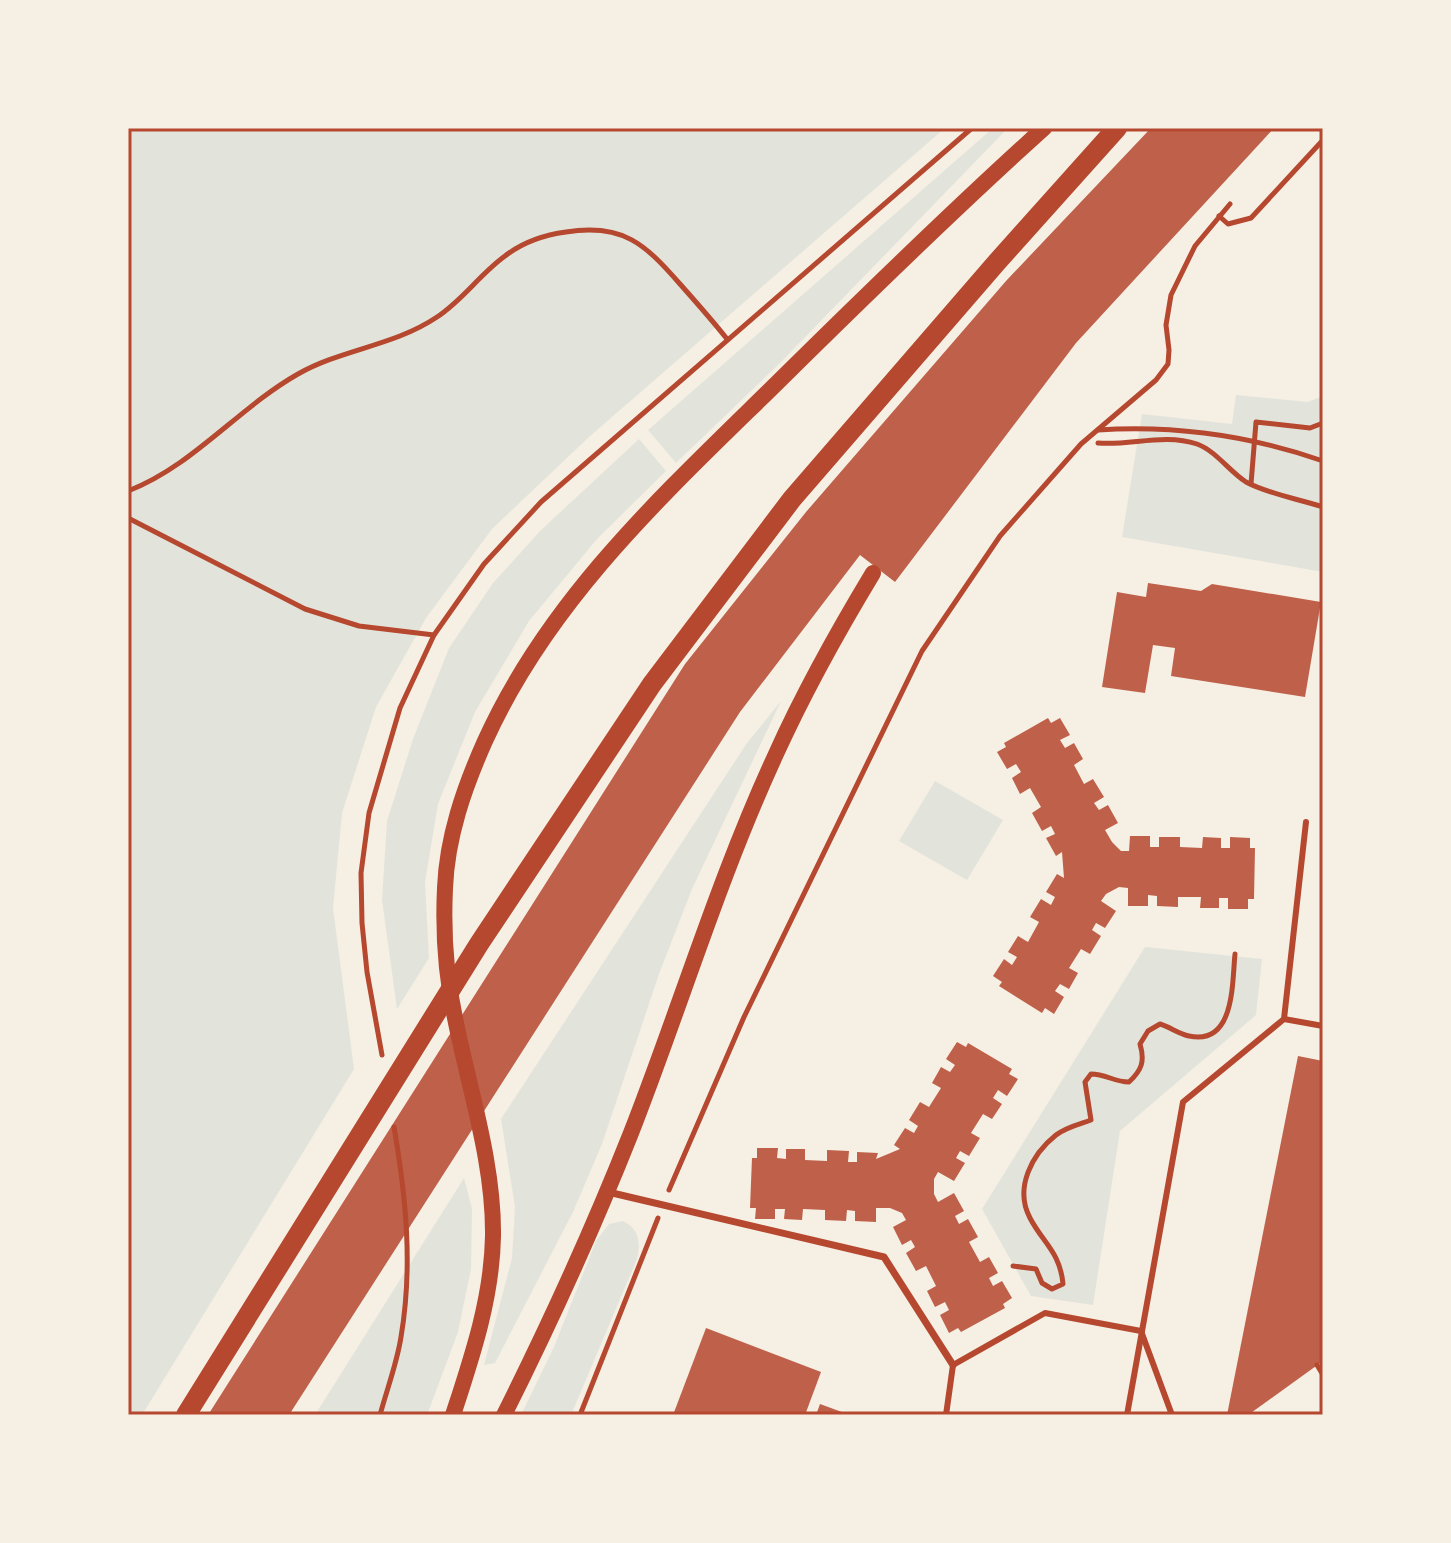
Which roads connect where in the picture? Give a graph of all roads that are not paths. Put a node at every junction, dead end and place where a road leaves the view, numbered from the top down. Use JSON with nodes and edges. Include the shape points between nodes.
{"nodes":[{"id":1,"x":1044,"y":128,"type":"edge"},
{"id":2,"x":1117,"y":128,"type":"edge"},
{"id":3,"x":873,"y":573,"type":"dead end"},
{"id":4,"x":1306,"y":822,"type":"dead end"},
{"id":5,"x":1284,"y":1019,"type":"junction"},
{"id":6,"x":1323,"y":1026,"type":"edge"},
{"id":7,"x":606,"y":1191,"type":"junction"},
{"id":8,"x":1141,"y":1331,"type":"junction"},
{"id":9,"x":953,"y":1365,"type":"junction"},
{"id":10,"x":186,"y":1415,"type":"edge"},
{"id":11,"x":453,"y":1415,"type":"edge"},
{"id":12,"x":504,"y":1415,"type":"edge"},
{"id":13,"x":946,"y":1415,"type":"edge"},
{"id":14,"x":1127,"y":1415,"type":"edge"},
{"id":15,"x":1172,"y":1415,"type":"edge"}],
"edges":[{"from":1,"to":11,"type":"main road","via":[[828,333],[604,557],[530,657],[490,730],[459,809],[445,886],[454,1014],[489,1181],[493,1235],[481,1321]]},
{"from":2,"to":10,"type":"main road","via":[[792,499],[652,684],[471,957]]},
{"from":3,"to":7,"type":"main road","via":[[775,755]]},
{"from":4,"to":5,"type":"lane"},
{"from":5,"to":6,"type":"lane"},
{"from":5,"to":8,"type":"lane","via":[[1183,1102]]},
{"from":7,"to":9,"type":"street","via":[[884,1257]]},
{"from":7,"to":12,"type":"main road","via":[[556,1312]]},
{"from":8,"to":9,"type":"lane","via":[[1045,1313]]},
{"from":8,"to":14,"type":"lane"},
{"from":8,"to":15,"type":"lane"},
{"from":9,"to":13,"type":"lane"}]}
